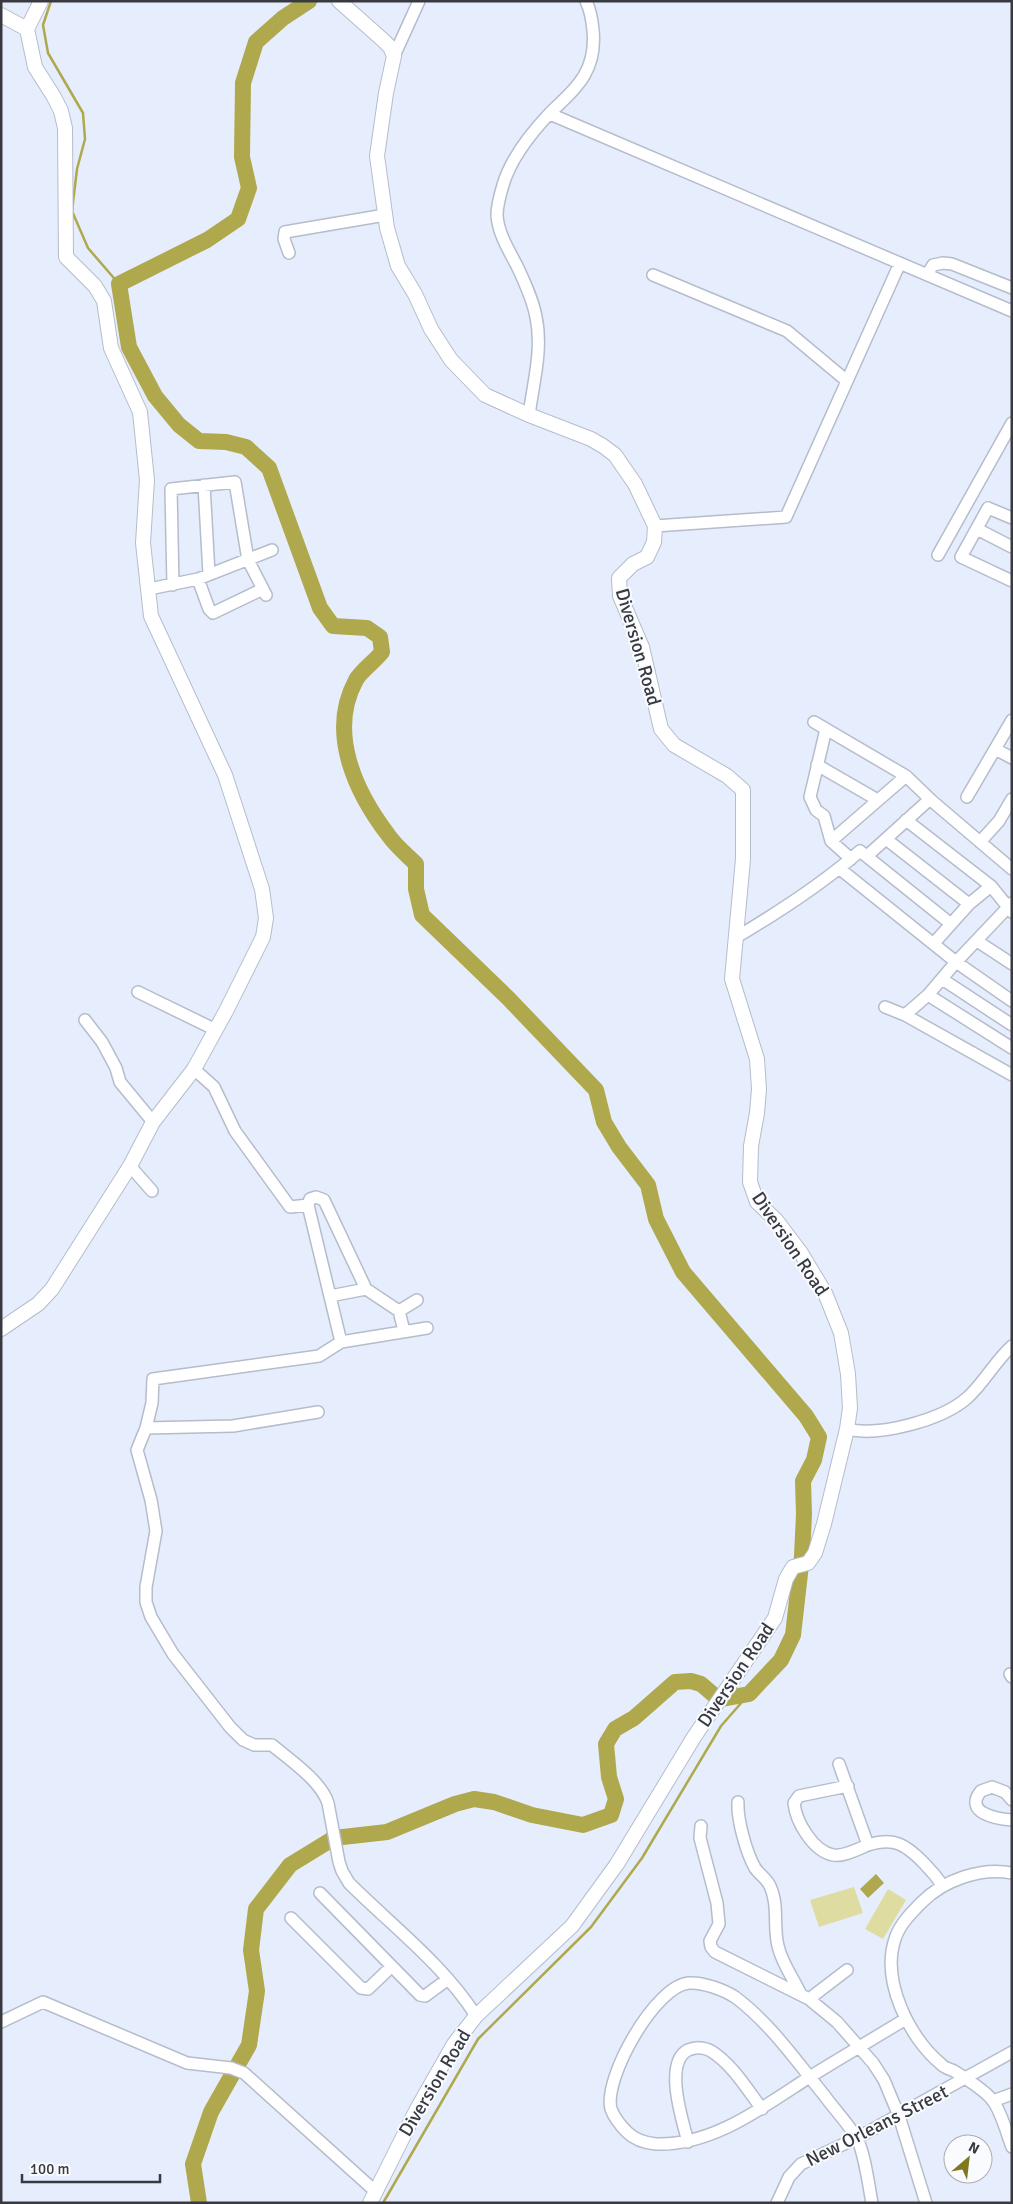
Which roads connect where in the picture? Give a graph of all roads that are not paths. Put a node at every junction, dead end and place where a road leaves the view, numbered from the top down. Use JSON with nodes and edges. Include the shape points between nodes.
{"nodes":[{"id":1,"x":41,"y":1,"type":"edge"},
{"id":2,"x":338,"y":1,"type":"edge"},
{"id":3,"x":419,"y":1,"type":"edge"},
{"id":4,"x":586,"y":1,"type":"edge"},
{"id":5,"x":1,"y":15,"type":"edge"},
{"id":6,"x":26,"y":29,"type":"junction"},
{"id":7,"x":394,"y":56,"type":"junction"},
{"id":8,"x":550,"y":114,"type":"junction"},
{"id":9,"x":385,"y":215,"type":"junction"},
{"id":10,"x":289,"y":253,"type":"dead end"},
{"id":11,"x":900,"y":264,"type":"junction"},
{"id":12,"x":653,"y":275,"type":"dead end"},
{"id":13,"x":927,"y":275,"type":"junction"},
{"id":14,"x":1012,"y":288,"type":"edge"},
{"id":15,"x":1012,"y":311,"type":"edge"},
{"id":16,"x":847,"y":381,"type":"junction"},
{"id":17,"x":529,"y":415,"type":"junction"},
{"id":18,"x":1012,"y":423,"type":"edge"},
{"id":19,"x":204,"y":485,"type":"junction"},
{"id":20,"x":1012,"y":518,"type":"edge"},
{"id":21,"x":956,"y":524,"type":"junction"},
{"id":22,"x":655,"y":526,"type":"junction"},
{"id":23,"x":975,"y":531,"type":"junction"},
{"id":24,"x":1012,"y":547,"type":"edge"},
{"id":25,"x":272,"y":550,"type":"dead end"},
{"id":26,"x":938,"y":555,"type":"dead end"},
{"id":27,"x":248,"y":560,"type":"junction"},
{"id":28,"x":204,"y":576,"type":"junction"},
{"id":29,"x":1012,"y":581,"type":"edge"},
{"id":30,"x":173,"y":585,"type":"junction"},
{"id":31,"x":149,"y":589,"type":"junction"},
{"id":32,"x":1012,"y":720,"type":"edge"},
{"id":33,"x":814,"y":722,"type":"dead end"},
{"id":34,"x":826,"y":729,"type":"junction"},
{"id":35,"x":995,"y":749,"type":"junction"},
{"id":36,"x":1012,"y":758,"type":"edge"},
{"id":37,"x":817,"y":765,"type":"junction"},
{"id":38,"x":906,"y":776,"type":"junction"},
{"id":39,"x":967,"y":797,"type":"dead end"},
{"id":40,"x":876,"y":799,"type":"junction"},
{"id":41,"x":930,"y":799,"type":"junction"},
{"id":42,"x":1012,"y":799,"type":"edge"},
{"id":43,"x":906,"y":820,"type":"junction"},
{"id":44,"x":886,"y":839,"type":"junction"},
{"id":45,"x":831,"y":841,"type":"junction"},
{"id":46,"x":980,"y":842,"type":"junction"},
{"id":47,"x":867,"y":856,"type":"junction"},
{"id":48,"x":851,"y":859,"type":"junction"},
{"id":49,"x":840,"y":869,"type":"junction"},
{"id":50,"x":1012,"y":869,"type":"edge"},
{"id":51,"x":991,"y":886,"type":"junction"},
{"id":52,"x":969,"y":904,"type":"junction"},
{"id":53,"x":1010,"y":908,"type":"edge"},
{"id":54,"x":951,"y":924,"type":"junction"},
{"id":55,"x":735,"y":938,"type":"junction"},
{"id":56,"x":977,"y":941,"type":"junction"},
{"id":57,"x":934,"y":943,"type":"junction"},
{"id":58,"x":956,"y":962,"type":"junction"},
{"id":59,"x":1012,"y":964,"type":"edge"},
{"id":60,"x":942,"y":979,"type":"junction"},
{"id":61,"x":138,"y":992,"type":"dead end"},
{"id":62,"x":928,"y":995,"type":"junction"},
{"id":63,"x":1012,"y":1001,"type":"edge"},
{"id":64,"x":885,"y":1007,"type":"dead end"},
{"id":65,"x":905,"y":1016,"type":"junction"},
{"id":66,"x":84,"y":1020,"type":"dead end"},
{"id":67,"x":1012,"y":1025,"type":"edge"},
{"id":68,"x":216,"y":1030,"type":"junction"},
{"id":69,"x":1012,"y":1048,"type":"edge"},
{"id":70,"x":194,"y":1069,"type":"junction"},
{"id":71,"x":1012,"y":1075,"type":"edge"},
{"id":72,"x":153,"y":1122,"type":"junction"},
{"id":73,"x":130,"y":1166,"type":"junction"},
{"id":74,"x":152,"y":1191,"type":"dead end"},
{"id":75,"x":308,"y":1205,"type":"junction"},
{"id":76,"x":366,"y":1289,"type":"junction"},
{"id":77,"x":330,"y":1296,"type":"junction"},
{"id":78,"x":418,"y":1300,"type":"dead end"},
{"id":79,"x":399,"y":1311,"type":"junction"},
{"id":80,"x":427,"y":1328,"type":"dead end"},
{"id":81,"x":1,"y":1329,"type":"edge"},
{"id":82,"x":404,"y":1331,"type":"junction"},
{"id":83,"x":341,"y":1342,"type":"junction"},
{"id":84,"x":1012,"y":1346,"type":"edge"},
{"id":85,"x":318,"y":1412,"type":"dead end"},
{"id":86,"x":146,"y":1428,"type":"junction"},
{"id":87,"x":847,"y":1429,"type":"junction"},
{"id":88,"x":838,"y":1764,"type":"dead end"},
{"id":89,"x":848,"y":1786,"type":"junction"},
{"id":90,"x":1012,"y":1800,"type":"edge"},
{"id":91,"x":738,"y":1802,"type":"dead end"},
{"id":92,"x":1012,"y":1820,"type":"edge"},
{"id":93,"x":701,"y":1826,"type":"dead end"},
{"id":94,"x":868,"y":1845,"type":"junction"},
{"id":95,"x":1012,"y":1873,"type":"edge"},
{"id":96,"x":943,"y":1886,"type":"junction"},
{"id":97,"x":320,"y":1893,"type":"dead end"},
{"id":98,"x":291,"y":1918,"type":"dead end"},
{"id":99,"x":391,"y":1967,"type":"junction"},
{"id":100,"x":847,"y":1970,"type":"dead end"},
{"id":101,"x":448,"y":1979,"type":"junction"},
{"id":102,"x":805,"y":1997,"type":"junction"},
{"id":103,"x":476,"y":2016,"type":"junction"},
{"id":104,"x":904,"y":2020,"type":"junction"},
{"id":105,"x":1,"y":2022,"type":"edge"},
{"id":106,"x":860,"y":2047,"type":"junction"},
{"id":107,"x":1012,"y":2052,"type":"edge"},
{"id":108,"x":810,"y":2078,"type":"junction"},
{"id":109,"x":966,"y":2079,"type":"junction"},
{"id":110,"x":1012,"y":2094,"type":"edge"},
{"id":111,"x":993,"y":2101,"type":"junction"},
{"id":112,"x":762,"y":2108,"type":"junction"},
{"id":113,"x":899,"y":2116,"type":"junction"},
{"id":114,"x":857,"y":2138,"type":"junction"},
{"id":115,"x":688,"y":2142,"type":"junction"},
{"id":116,"x":1012,"y":2146,"type":"edge"},
{"id":117,"x":372,"y":2197,"type":"edge"},
{"id":118,"x":780,"y":2199,"type":"edge"},
{"id":119,"x":872,"y":2203,"type":"edge"},
{"id":120,"x":926,"y":2203,"type":"edge"}],
"edges":[{"from":1,"to":6,"type":"street"},
{"from":2,"to":7,"type":"street","via":[[384,41]]},
{"from":3,"to":7,"type":"street"},
{"from":4,"to":8,"type":"street","via":[[592,16],[594,36],[590,67],[576,88]]},
{"from":5,"to":6,"type":"street"},
{"from":6,"to":31,"type":"street","via":[[35,67],[58,104],[65,128],[66,257],[96,286],[104,301],[111,348],[140,412],[147,480],[143,543]]},
{"from":7,"to":9,"type":"street","via":[[377,156]]},
{"from":8,"to":11,"type":"street"},
{"from":8,"to":17,"type":"street","via":[[518,152],[509,168],[498,206],[499,229],[527,288],[537,319],[538,345]]},
{"from":9,"to":10,"type":"street","via":[[285,232]]},
{"from":9,"to":17,"type":"street","via":[[398,266],[450,360],[485,395]]},
{"from":11,"to":13,"type":"street"},
{"from":11,"to":16,"type":"street"},
{"from":12,"to":16,"type":"street","via":[[786,331]]},
{"from":13,"to":14,"type":"street","via":[[933,265],[952,264]]},
{"from":13,"to":15,"type":"street"},
{"from":16,"to":22,"type":"street","via":[[786,517]]},
{"from":17,"to":22,"type":"street","via":[[590,439],[614,455],[635,484]]},
{"from":18,"to":21,"type":"street"},
{"from":19,"to":27,"type":"street","via":[[235,482]]},
{"from":19,"to":28,"type":"street"},
{"from":19,"to":30,"type":"street","via":[[171,489]]},
{"from":20,"to":23,"type":"street","via":[[988,508]]},
{"from":21,"to":23,"type":"street"},
{"from":21,"to":26,"type":"street"},
{"from":22,"to":55,"type":"street","name":"Diversion Road","via":[[654,542],[647,557],[633,564],[619,578],[620,596],[642,647],[661,729],[674,745],[727,776],[743,790],[743,859]]},
{"from":23,"to":24,"type":"street"},
{"from":23,"to":29,"type":"street","via":[[961,557]]},
{"from":25,"to":27,"type":"street"},
{"from":27,"to":28,"type":"street"},
{"from":27,"to":28,"type":"street","via":[[264,592],[213,613],[209,609]]},
{"from":28,"to":30,"type":"street"},
{"from":30,"to":31,"type":"street"},
{"from":31,"to":68,"type":"street","via":[[151,616],[221,762],[262,889],[266,918],[262,937]]},
{"from":32,"to":35,"type":"street"},
{"from":33,"to":34,"type":"street"},
{"from":34,"to":37,"type":"street"},
{"from":34,"to":38,"type":"street"},
{"from":35,"to":36,"type":"street"},
{"from":35,"to":39,"type":"street"},
{"from":37,"to":40,"type":"street"},
{"from":37,"to":45,"type":"street","via":[[810,798],[816,810],[824,816]]},
{"from":38,"to":40,"type":"street"},
{"from":38,"to":41,"type":"street"},
{"from":40,"to":45,"type":"street"},
{"from":41,"to":43,"type":"street"},
{"from":41,"to":46,"type":"street"},
{"from":42,"to":46,"type":"street","via":[[999,821]]},
{"from":43,"to":44,"type":"street"},
{"from":43,"to":51,"type":"street"},
{"from":44,"to":47,"type":"street"},
{"from":44,"to":52,"type":"street"},
{"from":45,"to":48,"type":"street"},
{"from":46,"to":50,"type":"street"},
{"from":47,"to":48,"type":"street","via":[[860,851]]},
{"from":47,"to":54,"type":"street"},
{"from":48,"to":49,"type":"street"},
{"from":49,"to":55,"type":"street"},
{"from":49,"to":57,"type":"street"},
{"from":51,"to":52,"type":"street"},
{"from":51,"to":53,"type":"street"},
{"from":52,"to":54,"type":"street"},
{"from":53,"to":56,"type":"street"},
{"from":54,"to":57,"type":"street"},
{"from":55,"to":87,"type":"street","name":"Diversion Road","via":[[732,979],[755,1051],[759,1088],[750,1182],[757,1202],[776,1220],[801,1253],[825,1293],[841,1333],[848,1374],[850,1408]]},
{"from":56,"to":58,"type":"street"},
{"from":56,"to":59,"type":"street"},
{"from":57,"to":58,"type":"street"},
{"from":58,"to":60,"type":"street"},
{"from":58,"to":63,"type":"street"},
{"from":60,"to":62,"type":"street"},
{"from":60,"to":67,"type":"street"},
{"from":61,"to":68,"type":"street"},
{"from":62,"to":65,"type":"street"},
{"from":62,"to":69,"type":"street"},
{"from":64,"to":65,"type":"street"},
{"from":65,"to":71,"type":"street"},
{"from":66,"to":72,"type":"street","via":[[102,1042],[120,1082]]},
{"from":68,"to":70,"type":"street"},
{"from":70,"to":72,"type":"street"},
{"from":70,"to":75,"type":"street","via":[[214,1087],[235,1131],[290,1207]]},
{"from":72,"to":73,"type":"street"},
{"from":73,"to":74,"type":"street"},
{"from":73,"to":81,"type":"street","via":[[52,1289],[38,1304]]},
{"from":75,"to":76,"type":"street","via":[[310,1199],[316,1197],[324,1200]]},
{"from":75,"to":77,"type":"street"},
{"from":76,"to":77,"type":"street"},
{"from":76,"to":79,"type":"street"},
{"from":77,"to":83,"type":"street"},
{"from":78,"to":79,"type":"street"},
{"from":79,"to":82,"type":"street"},
{"from":80,"to":82,"type":"street"},
{"from":82,"to":83,"type":"street"},
{"from":83,"to":86,"type":"street","via":[[319,1356],[153,1379]]},
{"from":84,"to":87,"type":"street","via":[[966,1398],[938,1416],[872,1432]]},
{"from":85,"to":86,"type":"street","via":[[232,1426]]},
{"from":86,"to":101,"type":"street","via":[[137,1450],[156,1531],[146,1587],[151,1617],[193,1683],[237,1734],[254,1745],[272,1745],[318,1786],[328,1803],[335,1847],[342,1871],[350,1883]]},
{"from":87,"to":103,"type":"street","name":"Diversion Road","via":[[815,1553],[808,1563],[799,1566],[786,1579],[775,1618],[694,1737],[618,1864],[572,1926]]},
{"from":88,"to":89,"type":"street"},
{"from":89,"to":94,"type":"street"},
{"from":89,"to":94,"type":"street","via":[[799,1796],[794,1803],[795,1814],[804,1831],[821,1850],[828,1853],[844,1854]]},
{"from":90,"to":92,"type":"street","via":[[1005,1792],[992,1786],[981,1791],[976,1801],[982,1814]]},
{"from":91,"to":102,"type":"street","via":[[737,1815],[747,1847],[755,1868],[770,1884],[775,1902],[777,1946]]},
{"from":93,"to":102,"type":"street","via":[[700,1838],[717,1903],[719,1924],[710,1947]]},
{"from":94,"to":96,"type":"street","via":[[882,1841],[900,1845],[932,1869]]},
{"from":95,"to":96,"type":"street","name":"New Orleans Street","via":[[1001,1871],[973,1875]]},
{"from":96,"to":104,"type":"street","name":"New Orleans Street","via":[[909,1915],[894,1939],[895,1992]]},
{"from":97,"to":99,"type":"street"},
{"from":98,"to":99,"type":"street","via":[[361,1988],[368,1989]]},
{"from":99,"to":101,"type":"street","via":[[425,1996]]},
{"from":100,"to":102,"type":"street"},
{"from":101,"to":103,"type":"street"},
{"from":102,"to":106,"type":"street","via":[[837,2022]]},
{"from":103,"to":117,"type":"street","name":"Diversion Road","via":[[454,2044],[416,2109]]},
{"from":104,"to":106,"type":"street"},
{"from":104,"to":109,"type":"street","name":"New Orleans Street","via":[[941,2065]]},
{"from":105,"to":117,"type":"street","via":[[43,2002],[187,2063],[231,2068],[244,2073]]},
{"from":106,"to":108,"type":"street"},
{"from":106,"to":113,"type":"street","via":[[884,2080]]},
{"from":107,"to":109,"type":"street","name":"New Orleans Street"},
{"from":108,"to":112,"type":"street"},
{"from":108,"to":114,"type":"street"},
{"from":108,"to":115,"type":"street","via":[[762,2022],[734,1996],[709,1986],[688,1983],[670,1992],[648,2014],[617,2070],[611,2109],[622,2127],[639,2141],[662,2144]]},
{"from":109,"to":111,"type":"street","name":"New Orleans Street"},
{"from":109,"to":113,"type":"street","name":"New Orleans Street"},
{"from":110,"to":111,"type":"street"},
{"from":111,"to":116,"type":"street","name":"New Orleans Street"},
{"from":112,"to":115,"type":"street"},
{"from":112,"to":115,"type":"street","via":[[735,2073],[710,2051],[702,2048],[690,2050],[682,2056],[674,2084]]},
{"from":113,"to":114,"type":"street","name":"New Orleans Street"},
{"from":113,"to":120,"type":"street"},
{"from":114,"to":118,"type":"street","name":"New Orleans Street","via":[[801,2164],[789,2177]]},
{"from":114,"to":119,"type":"street"}]}
